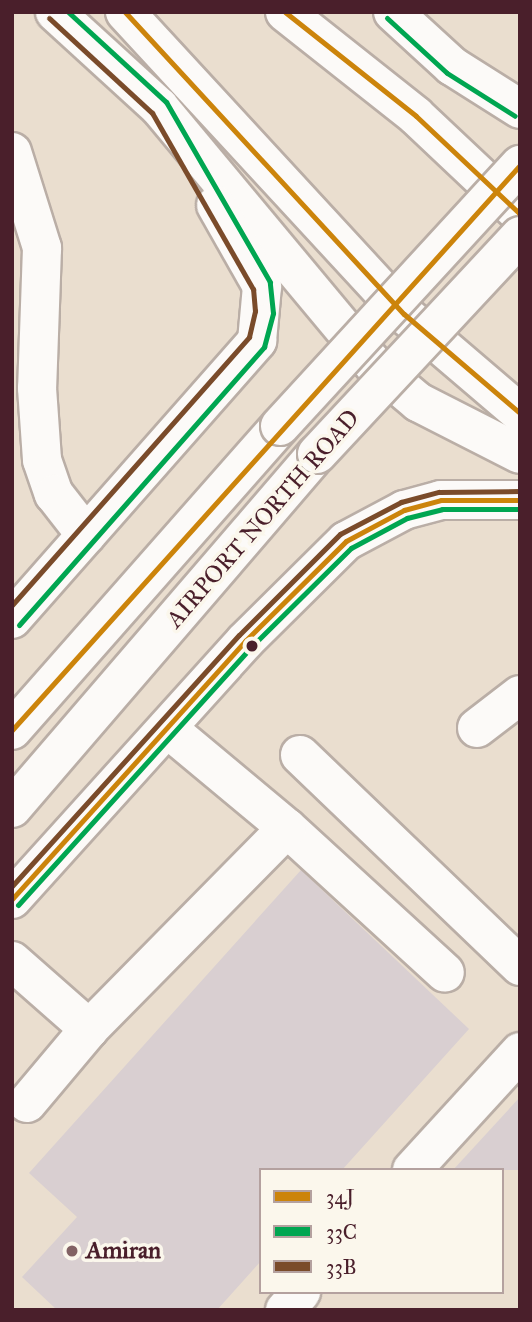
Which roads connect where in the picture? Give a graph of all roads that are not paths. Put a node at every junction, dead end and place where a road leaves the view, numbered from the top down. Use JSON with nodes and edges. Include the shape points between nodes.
{"nodes":[{"id":1,"x":55,"y":12,"type":"edge"},
{"id":2,"x":125,"y":12,"type":"edge"},
{"id":3,"x":285,"y":12,"type":"edge"},
{"id":4,"x":393,"y":12,"type":"edge"},
{"id":5,"x":159,"y":107,"type":"junction"},
{"id":6,"x":520,"y":108,"type":"edge"},
{"id":7,"x":12,"y":152,"type":"edge"},
{"id":8,"x":520,"y":165,"type":"edge"},
{"id":9,"x":520,"y":214,"type":"edge"},
{"id":10,"x":520,"y":236,"type":"edge"},
{"id":11,"x":520,"y":412,"type":"edge"},
{"id":12,"x":520,"y":454,"type":"edge"},
{"id":13,"x":520,"y":500,"type":"edge"},
{"id":14,"x":86,"y":535,"type":"junction"},
{"id":15,"x":12,"y":619,"type":"edge"},
{"id":16,"x":520,"y":695,"type":"edge"},
{"id":17,"x":477,"y":727,"type":"dead end"},
{"id":18,"x":167,"y":728,"type":"junction"},
{"id":19,"x":12,"y":730,"type":"edge"},
{"id":20,"x":300,"y":755,"type":"dead end"},
{"id":21,"x":12,"y":808,"type":"edge"},
{"id":22,"x":287,"y":828,"type":"junction"},
{"id":23,"x":12,"y":899,"type":"edge"},
{"id":24,"x":12,"y":961,"type":"edge"},
{"id":25,"x":520,"y":966,"type":"edge"},
{"id":26,"x":445,"y":973,"type":"dead end"},
{"id":27,"x":89,"y":1029,"type":"junction"},
{"id":28,"x":520,"y":1052,"type":"edge"},
{"id":29,"x":27,"y":1102,"type":"dead end"},
{"id":30,"x":414,"y":1168,"type":"edge"},
{"id":31,"x":299,"y":1294,"type":"edge"},
{"id":32,"x":285,"y":1310,"type":"edge"}],
"edges":[{"from":1,"to":5,"type":"main road"},
{"from":2,"to":11,"type":"main road","via":[[453,362]]},
{"from":3,"to":9,"type":"main road","via":[[416,116]]},
{"from":4,"to":6,"type":"main road","via":[[452,66]]},
{"from":5,"to":12,"type":"main road","via":[[373,364],[418,402]]},
{"from":5,"to":14,"type":"main road","via":[[262,286],[264,312],[257,341]]},
{"from":7,"to":14,"type":"main road","via":[[42,248],[41,460],[54,494]]},
{"from":8,"to":19,"type":"main road","name":"AIRPORT NORTH ROAD","bridge":true},
{"from":10,"to":21,"type":"main road","name":"AIRPORT NORTH ROAD","bridge":true,"via":[[317,454]]},
{"from":13,"to":18,"type":"main road","via":[[441,500],[404,510],[346,541]]},
{"from":14,"to":15,"type":"main road"},
{"from":16,"to":17,"type":"main road"},
{"from":18,"to":22,"type":"main road"},
{"from":18,"to":23,"type":"main road"},
{"from":20,"to":25,"type":"main road"},
{"from":22,"to":26,"type":"main road"},
{"from":22,"to":27,"type":"main road"},
{"from":24,"to":27,"type":"main road"},
{"from":27,"to":29,"type":"main road"},
{"from":28,"to":30,"type":"main road"},
{"from":31,"to":32,"type":"main road"}]}
